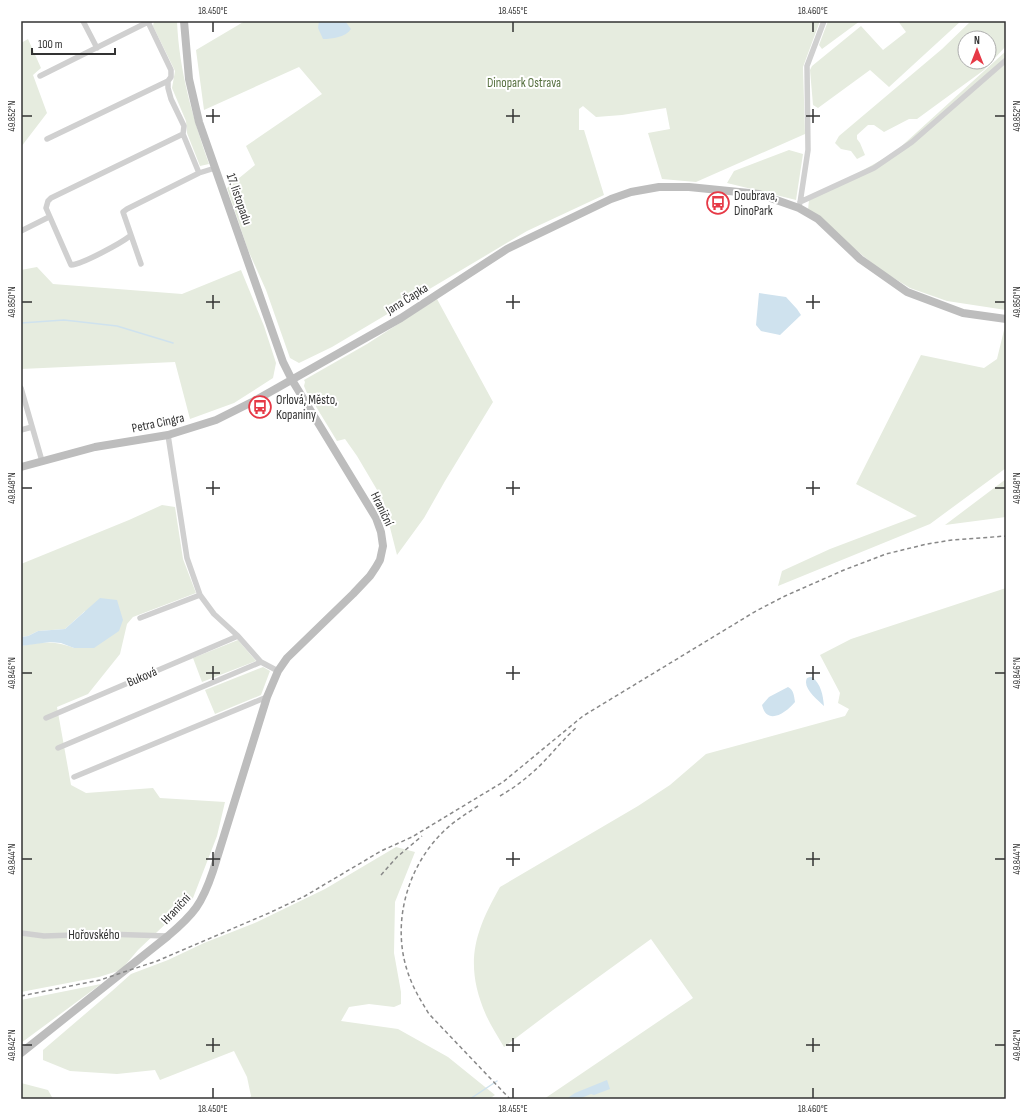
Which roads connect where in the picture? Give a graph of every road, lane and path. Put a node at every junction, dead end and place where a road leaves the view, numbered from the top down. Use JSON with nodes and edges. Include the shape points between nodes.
{"nodes":[{"id":1,"x":83,"y":21,"type":"edge"},
{"id":2,"x":184,"y":21,"type":"edge"},
{"id":3,"x":824,"y":21,"type":"edge"},
{"id":4,"x":149,"y":22,"type":"edge"},
{"id":5,"x":97,"y":48,"type":"junction"},
{"id":6,"x":1006,"y":60,"type":"edge"},
{"id":7,"x":40,"y":76,"type":"dead end"},
{"id":8,"x":168,"y":80,"type":"junction"},
{"id":9,"x":182,"y":134,"type":"junction"},
{"id":10,"x":47,"y":139,"type":"dead end"},
{"id":11,"x":215,"y":168,"type":"junction"},
{"id":12,"x":199,"y":173,"type":"junction"},
{"id":13,"x":799,"y":205,"type":"junction"},
{"id":14,"x":49,"y":217,"type":"junction"},
{"id":15,"x":21,"y":231,"type":"edge"},
{"id":16,"x":130,"y":236,"type":"junction"},
{"id":17,"x":141,"y":264,"type":"dead end"},
{"id":18,"x":1006,"y":319,"type":"edge"},
{"id":19,"x":292,"y":380,"type":"junction"},
{"id":20,"x":21,"y":388,"type":"edge"},
{"id":21,"x":32,"y":427,"type":"junction"},
{"id":22,"x":21,"y":430,"type":"edge"},
{"id":23,"x":168,"y":435,"type":"junction"},
{"id":24,"x":42,"y":461,"type":"junction"},
{"id":25,"x":21,"y":467,"type":"edge"},
{"id":26,"x":200,"y":595,"type":"junction"},
{"id":27,"x":140,"y":618,"type":"dead end"},
{"id":28,"x":238,"y":636,"type":"junction"},
{"id":29,"x":261,"y":662,"type":"junction"},
{"id":30,"x":278,"y":671,"type":"junction"},
{"id":31,"x":267,"y":697,"type":"junction"},
{"id":32,"x":46,"y":718,"type":"dead end"},
{"id":33,"x":58,"y":748,"type":"dead end"},
{"id":34,"x":74,"y":777,"type":"dead end"},
{"id":35,"x":21,"y":934,"type":"edge"},
{"id":36,"x":168,"y":936,"type":"junction"},
{"id":37,"x":21,"y":1053,"type":"edge"}],
"edges":[{"from":1,"to":5,"type":"street"},
{"from":2,"to":11,"type":"main road","name":"17. listopadu","via":[[187,63],[194,100]]},
{"from":3,"to":13,"type":"street","via":[[807,66],[808,150]]},
{"from":4,"to":5,"type":"street"},
{"from":4,"to":8,"type":"street","via":[[171,70],[171,77]]},
{"from":5,"to":7,"type":"street"},
{"from":6,"to":13,"type":"street","via":[[912,142],[874,168]]},
{"from":8,"to":9,"type":"street","via":[[171,99],[184,126]]},
{"from":8,"to":10,"type":"street"},
{"from":9,"to":12,"type":"street"},
{"from":9,"to":14,"type":"street","via":[[51,198],[46,208]]},
{"from":11,"to":12,"type":"street"},
{"from":11,"to":19,"type":"main road","name":"17. listopadu","via":[[283,362]]},
{"from":12,"to":16,"type":"street","via":[[123,212]]},
{"from":13,"to":18,"type":"main road","name":"Jana Čapka","via":[[818,219],[860,259],[907,292],[963,313]]},
{"from":13,"to":19,"type":"main road","name":"Jana Čapka","via":[[759,194],[689,188],[659,187],[631,192],[507,249],[401,318]]},
{"from":14,"to":15,"type":"street"},
{"from":14,"to":16,"type":"street","via":[[71,265]]},
{"from":16,"to":17,"type":"street"},
{"from":19,"to":23,"type":"main road","name":"Petra Cingra","via":[[216,420]]},
{"from":19,"to":30,"type":"main road","name":"Hraniční","via":[[376,518],[383,546],[380,560],[370,576],[287,658]]},
{"from":20,"to":21,"type":"street"},
{"from":21,"to":22,"type":"street"},
{"from":21,"to":24,"type":"street"},
{"from":23,"to":24,"type":"main road","name":"Petra Cingra","via":[[95,447]]},
{"from":23,"to":26,"type":"street","via":[[187,558]]},
{"from":24,"to":25,"type":"main road","name":"Petra Cingra"},
{"from":26,"to":27,"type":"street"},
{"from":26,"to":28,"type":"street","via":[[214,614]]},
{"from":28,"to":29,"type":"street"},
{"from":28,"to":32,"type":"street","name":"Buková"},
{"from":29,"to":30,"type":"street"},
{"from":29,"to":33,"type":"street"},
{"from":30,"to":31,"type":"main road","name":"Hraniční"},
{"from":31,"to":34,"type":"street"},
{"from":31,"to":36,"type":"main road","name":"Hraniční","via":[[207,888],[193,913]]},
{"from":35,"to":36,"type":"street","name":"Hořovského"},
{"from":36,"to":37,"type":"main road","name":"Hraniční"}]}
